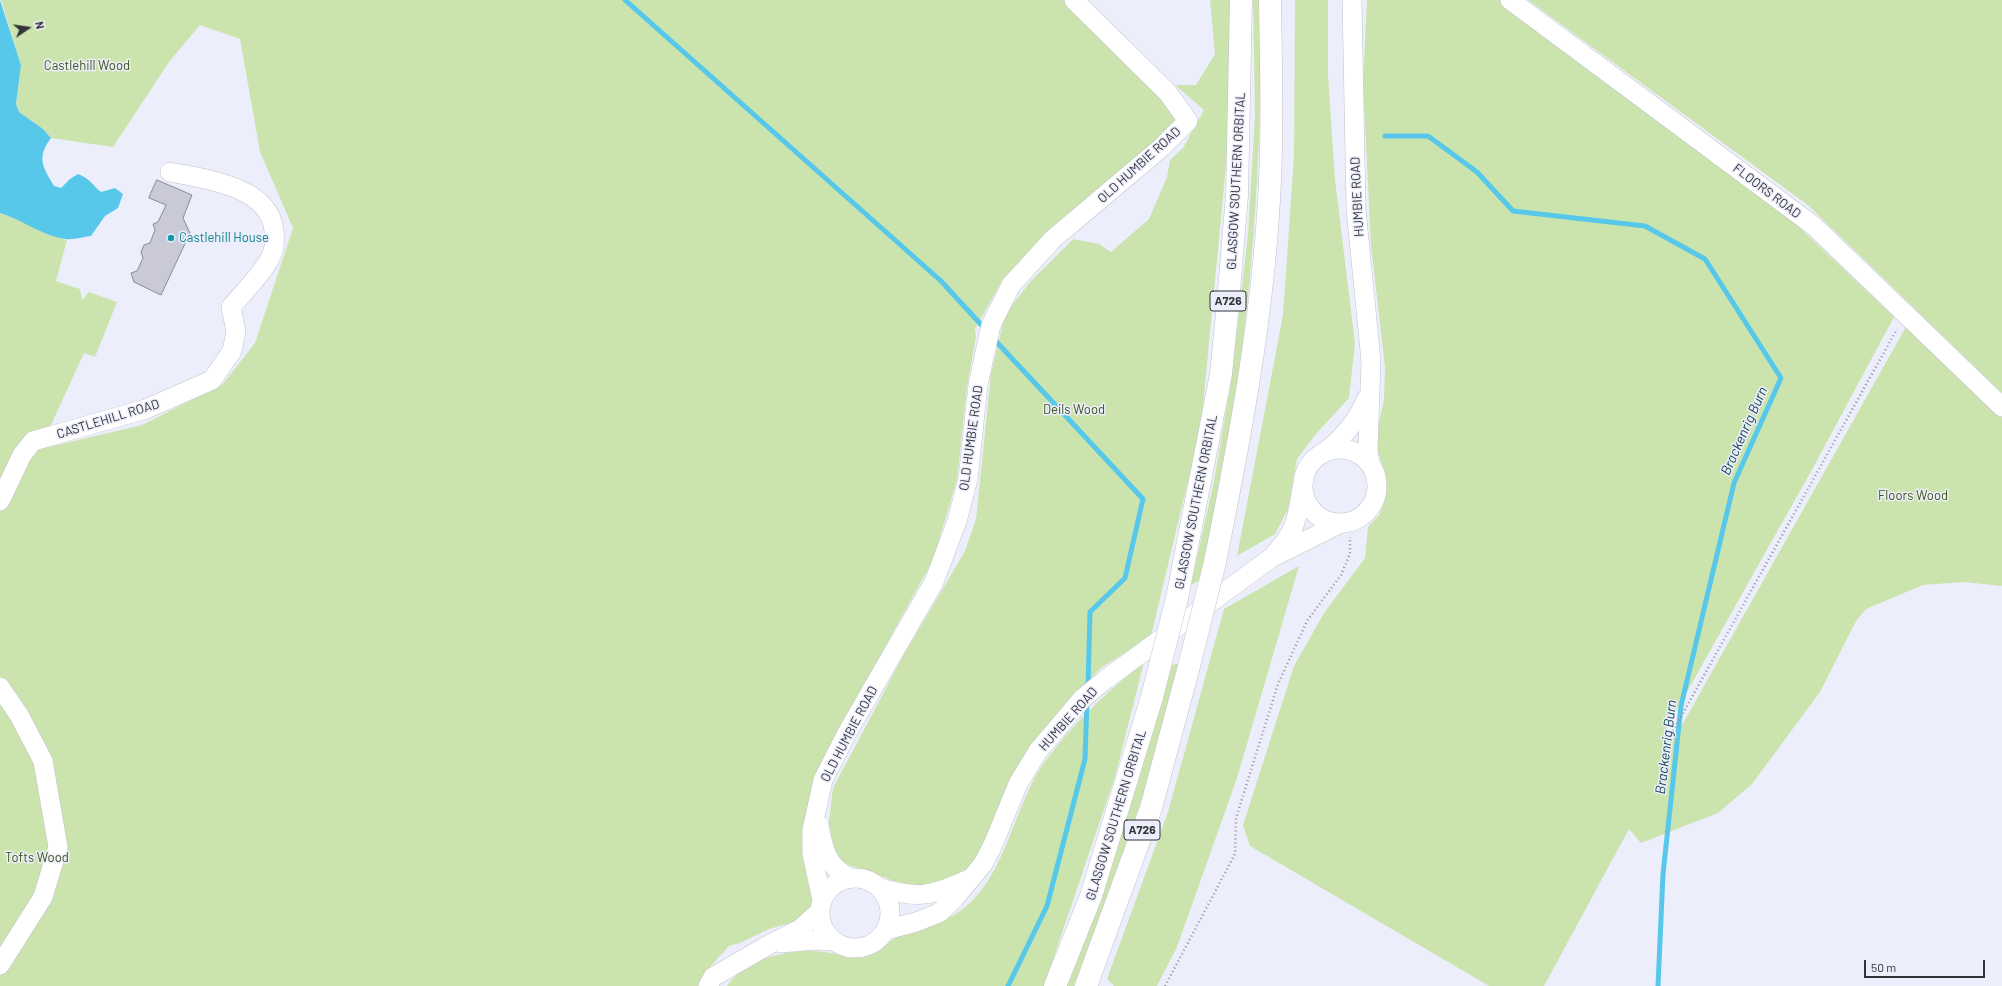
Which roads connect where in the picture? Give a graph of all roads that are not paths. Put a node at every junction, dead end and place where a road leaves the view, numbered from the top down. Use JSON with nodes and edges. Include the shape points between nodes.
{"nodes":[{"id":1,"x":1074,"y":0,"type":"edge"},
{"id":2,"x":1241,"y":0,"type":"edge"},
{"id":3,"x":1270,"y":0,"type":"edge"},
{"id":4,"x":1352,"y":0,"type":"edge"},
{"id":5,"x":1510,"y":0,"type":"edge"},
{"id":6,"x":170,"y":172,"type":"dead end"},
{"id":7,"x":1369,"y":392,"type":"junction"},
{"id":8,"x":2002,"y":407,"type":"edge"},
{"id":9,"x":1326,"y":451,"type":"junction"},
{"id":10,"x":1370,"y":463,"type":"junction"},
{"id":11,"x":1302,"y":484,"type":"junction"},
{"id":12,"x":0,"y":501,"type":"edge"},
{"id":13,"x":1345,"y":523,"type":"junction"},
{"id":14,"x":1272,"y":558,"type":"junction"},
{"id":15,"x":0,"y":687,"type":"edge"},
{"id":16,"x":817,"y":804,"type":"junction"},
{"id":17,"x":850,"y":878,"type":"junction"},
{"id":18,"x":971,"y":879,"type":"junction"},
{"id":19,"x":880,"y":888,"type":"junction"},
{"id":20,"x":821,"y":906,"type":"junction"},
{"id":21,"x":886,"y":930,"type":"junction"},
{"id":22,"x":834,"y":941,"type":"junction"},
{"id":23,"x":770,"y":944,"type":"junction"},
{"id":24,"x":0,"y":965,"type":"edge"},
{"id":25,"x":708,"y":986,"type":"edge"},
{"id":26,"x":1055,"y":986,"type":"edge"},
{"id":27,"x":1086,"y":986,"type":"edge"}],
"edges":[{"from":1,"to":16,"type":"street","name":"OLD HUMBIE ROAD","via":[[1168,93],[1188,121],[1146,162],[1052,239],[1011,285],[991,326],[978,385],[968,479],[957,521],[934,582],[847,732],[823,780]]},
{"from":2,"to":26,"type":"highway","name":"GLASGOW SOUTHERN ORBITAL","number":"A726","bridge":true,"via":[[1237,195],[1221,374],[1177,598],[1152,697],[1091,896]]},
{"from":3,"to":27,"type":"highway","name":"GLASGOW SOUTHERN ORBITAL","number":"A726","bridge":true,"via":[[1269,200],[1258,308],[1238,445],[1215,562],[1151,808]]},
{"from":4,"to":7,"type":"street","name":"HUMBIE ROAD","via":[[1356,209],[1371,361]]},
{"from":5,"to":8,"type":"street","name":"FLOORS ROAD","via":[[1814,226]]},
{"from":6,"to":12,"type":"street","name":"CASTLEHILL ROAD","via":[[231,185],[262,204],[273,223],[275,244],[269,260],[231,307],[236,332],[232,351],[212,380],[199,386],[146,409],[33,441],[22,455]]},
{"from":7,"to":9,"type":"street","name":"HUMBIE ROAD","via":[[1356,420],[1343,438]]},
{"from":7,"to":10,"type":"street","name":"HUMBIE ROAD"},
{"from":9,"to":10,"type":"street","via":[[1337,448],[1349,449]]},
{"from":9,"to":11,"type":"street","via":[[1309,464]]},
{"from":10,"to":13,"type":"street","via":[[1377,482],[1374,501],[1365,514]]},
{"from":11,"to":13,"type":"street","via":[[1307,503],[1314,514],[1329,522]]},
{"from":11,"to":14,"type":"street","name":"HUMBIE ROAD","via":[[1296,524],[1290,536]]},
{"from":13,"to":14,"type":"street","name":"HUMBIE ROAD"},
{"from":14,"to":18,"type":"street","name":"HUMBIE ROAD","via":[[1083,698],[1038,751],[1018,784],[992,847]]},
{"from":15,"to":24,"type":"street","via":[[19,715],[43,761],[58,847],[42,897]]},
{"from":16,"to":17,"type":"street","name":"HUMBIE ROAD","via":[[822,844],[829,861],[838,872]]},
{"from":16,"to":20,"type":"street","via":[[812,830],[812,854]]},
{"from":17,"to":19,"type":"street","name":"HUMBIE ROAD","via":[[866,880]]},
{"from":17,"to":20,"type":"street","name":"HUMBIE ROAD","via":[[833,885]]},
{"from":18,"to":19,"type":"street","name":"HUMBIE ROAD","via":[[934,894],[917,896]]},
{"from":18,"to":21,"type":"street","name":"HUMBIE ROAD","via":[[939,913]]},
{"from":19,"to":21,"type":"street","via":[[887,897],[890,908]]},
{"from":20,"to":22,"type":"street","via":[[821,922],[826,933]]},
{"from":20,"to":23,"type":"street","name":"HUMBIE ROAD","via":[[800,929]]},
{"from":21,"to":22,"type":"street","name":"HUMBIE ROAD","via":[[872,944],[863,948],[842,946]]},
{"from":22,"to":23,"type":"street","name":"HUMBIE ROAD","via":[[811,940]]},
{"from":23,"to":25,"type":"street","name":"HUMBIE ROAD","via":[[713,977]]}]}
